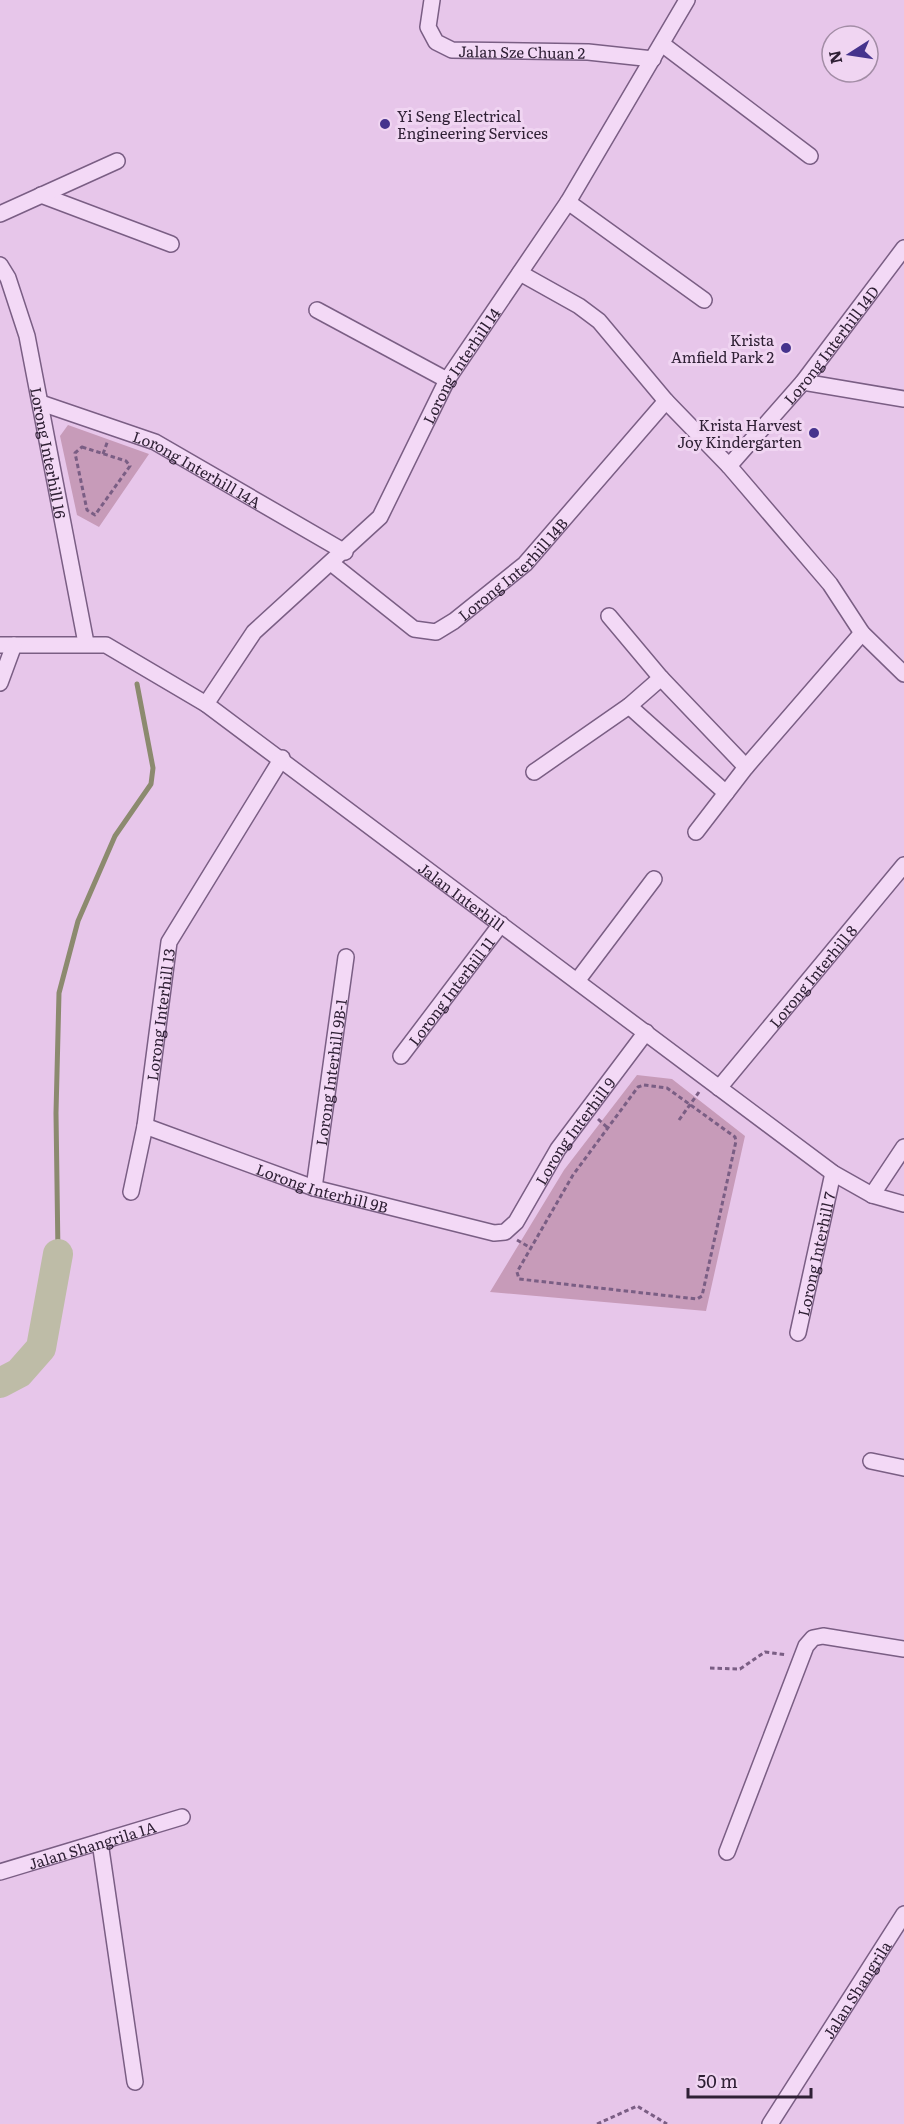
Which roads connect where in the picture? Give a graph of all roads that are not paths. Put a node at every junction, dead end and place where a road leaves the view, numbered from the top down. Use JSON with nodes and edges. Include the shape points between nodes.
{"nodes":[{"id":1,"x":432,"y":0,"type":"edge"},
{"id":2,"x":687,"y":0,"type":"edge"},
{"id":3,"x":662,"y":44,"type":"junction"},
{"id":4,"x":653,"y":59,"type":"junction"},
{"id":5,"x":810,"y":156,"type":"dead end"},
{"id":6,"x":117,"y":161,"type":"dead end"},
{"id":7,"x":40,"y":195,"type":"junction"},
{"id":8,"x":568,"y":202,"type":"junction"},
{"id":9,"x":0,"y":214,"type":"edge"},
{"id":10,"x":171,"y":244,"type":"dead end"},
{"id":11,"x":904,"y":248,"type":"edge"},
{"id":12,"x":0,"y":265,"type":"edge"},
{"id":13,"x":520,"y":273,"type":"junction"},
{"id":14,"x":704,"y":300,"type":"dead end"},
{"id":15,"x":317,"y":310,"type":"dead end"},
{"id":16,"x":447,"y":380,"type":"junction"},
{"id":17,"x":803,"y":382,"type":"junction"},
{"id":18,"x":904,"y":399,"type":"edge"},
{"id":19,"x":666,"y":401,"type":"junction"},
{"id":20,"x":41,"y":403,"type":"junction"},
{"id":21,"x":729,"y":466,"type":"junction"},
{"id":22,"x":345,"y":552,"type":"junction"},
{"id":23,"x":331,"y":563,"type":"junction"},
{"id":24,"x":609,"y":616,"type":"dead end"},
{"id":25,"x":862,"y":633,"type":"junction"},
{"id":26,"x":86,"y":643,"type":"junction"},
{"id":27,"x":7,"y":645,"type":"edge"},
{"id":28,"x":904,"y":674,"type":"edge"},
{"id":29,"x":661,"y":678,"type":"junction"},
{"id":30,"x":0,"y":683,"type":"edge"},
{"id":31,"x":206,"y":704,"type":"junction"},
{"id":32,"x":629,"y":706,"type":"junction"},
{"id":33,"x":282,"y":758,"type":"junction"},
{"id":34,"x":746,"y":767,"type":"junction"},
{"id":35,"x":534,"y":772,"type":"dead end"},
{"id":36,"x":726,"y":793,"type":"junction"},
{"id":37,"x":696,"y":832,"type":"dead end"},
{"id":38,"x":904,"y":865,"type":"edge"},
{"id":39,"x":654,"y":879,"type":"dead end"},
{"id":40,"x":501,"y":924,"type":"junction"},
{"id":41,"x":346,"y":957,"type":"dead end"},
{"id":42,"x":577,"y":981,"type":"junction"},
{"id":43,"x":646,"y":1032,"type":"junction"},
{"id":44,"x":401,"y":1056,"type":"dead end"},
{"id":45,"x":714,"y":1084,"type":"junction"},
{"id":46,"x":145,"y":1126,"type":"junction"},
{"id":47,"x":904,"y":1147,"type":"edge"},
{"id":48,"x":833,"y":1173,"type":"junction"},
{"id":49,"x":314,"y":1188,"type":"junction"},
{"id":50,"x":131,"y":1192,"type":"dead end"},
{"id":51,"x":872,"y":1195,"type":"junction"},
{"id":52,"x":904,"y":1204,"type":"edge"},
{"id":53,"x":505,"y":1232,"type":"joint"},
{"id":54,"x":798,"y":1333,"type":"dead end"},
{"id":55,"x":871,"y":1461,"type":"dead end"},
{"id":56,"x":904,"y":1468,"type":"edge"},
{"id":57,"x":904,"y":1649,"type":"edge"},
{"id":58,"x":182,"y":1817,"type":"dead end"},
{"id":59,"x":100,"y":1842,"type":"junction"},
{"id":60,"x":727,"y":1851,"type":"dead end"},
{"id":61,"x":0,"y":1872,"type":"edge"},
{"id":62,"x":904,"y":1914,"type":"edge"},
{"id":63,"x":135,"y":2082,"type":"dead end"},
{"id":64,"x":770,"y":2124,"type":"edge"}],
"edges":[{"from":1,"to":4,"type":"street","name":"Jalan Sze Chuan 2","via":[[428,27],[435,42],[452,50],[588,52]]},
{"from":2,"to":3,"type":"street","name":"Lorong Interhill 14"},
{"from":3,"to":4,"type":"street","name":"Lorong Interhill 14"},
{"from":3,"to":5,"type":"street"},
{"from":4,"to":8,"type":"street","name":"Lorong Interhill 14"},
{"from":6,"to":7,"type":"street"},
{"from":7,"to":9,"type":"street"},
{"from":7,"to":10,"type":"street"},
{"from":8,"to":13,"type":"street","name":"Lorong Interhill 14"},
{"from":8,"to":14,"type":"street"},
{"from":11,"to":17,"type":"street","name":"Lorong Interhill 14D"},
{"from":12,"to":20,"type":"street","name":"Lorong Interhill 16","via":[[27,336]]},
{"from":13,"to":16,"type":"street","name":"Lorong Interhill 14"},
{"from":13,"to":19,"type":"street","via":[[598,321]]},
{"from":15,"to":16,"type":"street"},
{"from":16,"to":22,"type":"street","name":"Lorong Interhill 14","via":[[380,517]]},
{"from":17,"to":18,"type":"street"},
{"from":17,"to":21,"type":"street","name":"Lorong Interhill 14D"},
{"from":19,"to":21,"type":"street"},
{"from":19,"to":23,"type":"street","name":"Lorong Interhill 14B","via":[[525,564],[436,632],[414,629]]},
{"from":20,"to":22,"type":"street","name":"Lorong Interhill 14A","via":[[155,442]]},
{"from":20,"to":26,"type":"street","name":"Lorong Interhill 16"},
{"from":21,"to":25,"type":"street","via":[[830,584]]},
{"from":22,"to":23,"type":"street","name":"Lorong Interhill 14"},
{"from":23,"to":31,"type":"street","name":"Lorong Interhill 14","via":[[255,632]]},
{"from":24,"to":29,"type":"street"},
{"from":25,"to":28,"type":"street"},
{"from":25,"to":34,"type":"street"},
{"from":26,"to":27,"type":"street","name":"Jalan Interhill"},
{"from":26,"to":31,"type":"street","name":"Jalan Interhill","via":[[106,645]]},
{"from":27,"to":30,"type":"street"},
{"from":29,"to":32,"type":"street"},
{"from":29,"to":34,"type":"street"},
{"from":31,"to":33,"type":"street","name":"Jalan Interhill"},
{"from":32,"to":35,"type":"street"},
{"from":32,"to":36,"type":"street"},
{"from":33,"to":40,"type":"street","name":"Jalan Interhill"},
{"from":33,"to":46,"type":"street","name":"Lorong Interhill 13","via":[[169,942]]},
{"from":34,"to":36,"type":"street"},
{"from":36,"to":37,"type":"street"},
{"from":38,"to":45,"type":"street","name":"Lorong Interhill 8"},
{"from":39,"to":42,"type":"street"},
{"from":40,"to":42,"type":"street","name":"Jalan Interhill"},
{"from":40,"to":44,"type":"street","name":"Lorong Interhill 11"},
{"from":41,"to":49,"type":"street","name":"Lorong Interhill 9B-1"},
{"from":42,"to":43,"type":"street","name":"Jalan Interhill"},
{"from":43,"to":45,"type":"street","name":"Jalan Interhill"},
{"from":43,"to":53,"type":"street","name":"Lorong Interhill 9","via":[[558,1149],[516,1222]]},
{"from":45,"to":48,"type":"street","name":"Jalan Interhill"},
{"from":46,"to":49,"type":"street","name":"Lorong Interhill 9B"},
{"from":46,"to":50,"type":"street","name":"Lorong Interhill 13"},
{"from":47,"to":51,"type":"street"},
{"from":48,"to":51,"type":"street","name":"Jalan Interhill"},
{"from":48,"to":54,"type":"street","name":"Lorong Interhill 7"},
{"from":49,"to":53,"type":"street","name":"Lorong Interhill 9B","via":[[494,1233]]},
{"from":51,"to":52,"type":"street","name":"Jalan Interhill"},
{"from":55,"to":56,"type":"street"},
{"from":57,"to":60,"type":"street","via":[[823,1636],[813,1638],[802,1657]]},
{"from":58,"to":59,"type":"street","name":"Jalan Shangrila 1A"},
{"from":59,"to":61,"type":"street","name":"Jalan Shangrila 1A"},
{"from":59,"to":63,"type":"street"},
{"from":62,"to":64,"type":"street","name":"Jalan Shangrila"}]}
